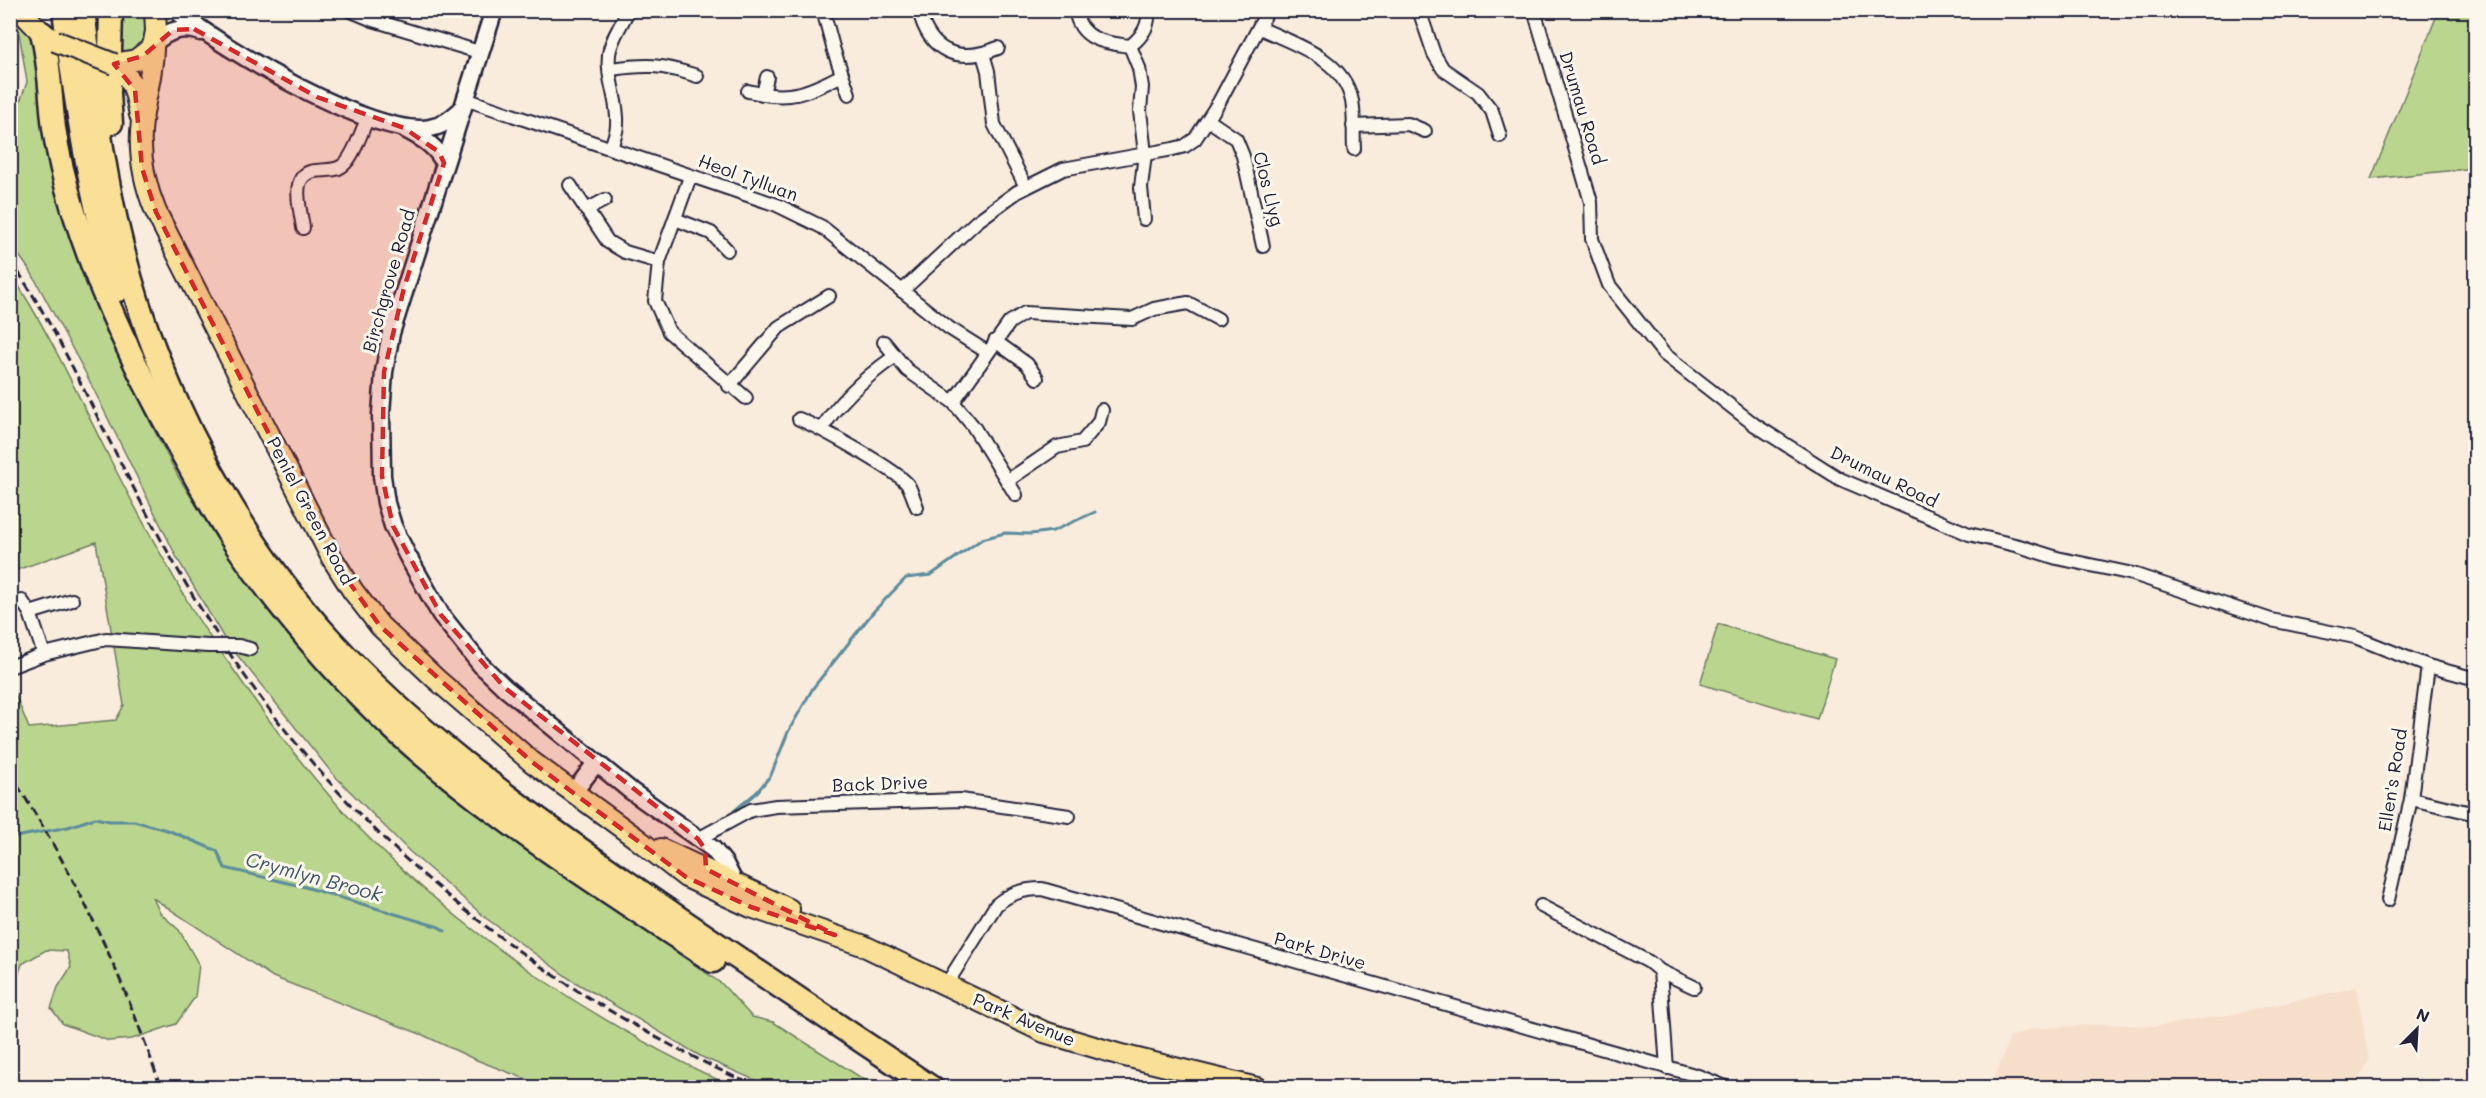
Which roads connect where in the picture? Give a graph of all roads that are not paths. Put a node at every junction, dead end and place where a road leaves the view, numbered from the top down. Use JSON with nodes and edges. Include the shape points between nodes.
{"nodes":[{"id":1,"x":20,"y":10,"type":"edge"},
{"id":2,"x":64,"y":10,"type":"edge"},
{"id":3,"x":82,"y":10,"type":"edge"},
{"id":4,"x":111,"y":10,"type":"edge"},
{"id":5,"x":155,"y":10,"type":"edge"},
{"id":6,"x":176,"y":10,"type":"edge"},
{"id":7,"x":349,"y":10,"type":"edge"},
{"id":8,"x":494,"y":10,"type":"edge"},
{"id":9,"x":628,"y":10,"type":"edge"},
{"id":10,"x":823,"y":10,"type":"edge"},
{"id":11,"x":919,"y":10,"type":"edge"},
{"id":12,"x":1075,"y":10,"type":"edge"},
{"id":13,"x":1148,"y":10,"type":"edge"},
{"id":14,"x":1268,"y":10,"type":"edge"},
{"id":15,"x":1419,"y":10,"type":"edge"},
{"id":16,"x":1534,"y":10,"type":"edge"},
{"id":17,"x":374,"y":15,"type":"edge"},
{"id":18,"x":1260,"y":28,"type":"junction"},
{"id":19,"x":208,"y":34,"type":"junction"},
{"id":20,"x":49,"y":37,"type":"junction"},
{"id":21,"x":154,"y":45,"type":"junction"},
{"id":22,"x":1130,"y":46,"type":"junction"},
{"id":23,"x":998,"y":48,"type":"dead end"},
{"id":24,"x":479,"y":52,"type":"junction"},
{"id":25,"x":983,"y":54,"type":"junction"},
{"id":26,"x":121,"y":63,"type":"junction"},
{"id":27,"x":610,"y":69,"type":"junction"},
{"id":28,"x":697,"y":75,"type":"dead end"},
{"id":29,"x":842,"y":75,"type":"junction"},
{"id":30,"x":767,"y":77,"type":"dead end"},
{"id":31,"x":748,"y":91,"type":"dead end"},
{"id":32,"x":763,"y":94,"type":"junction"},
{"id":33,"x":849,"y":94,"type":"dead end"},
{"id":34,"x":463,"y":104,"type":"junction"},
{"id":35,"x":368,"y":117,"type":"junction"},
{"id":36,"x":142,"y":120,"type":"junction"},
{"id":37,"x":1208,"y":120,"type":"junction"},
{"id":38,"x":1353,"y":126,"type":"junction"},
{"id":39,"x":404,"y":128,"type":"junction"},
{"id":40,"x":1425,"y":130,"type":"dead end"},
{"id":41,"x":1500,"y":136,"type":"dead end"},
{"id":42,"x":611,"y":147,"type":"junction"},
{"id":43,"x":1354,"y":148,"type":"dead end"},
{"id":44,"x":1145,"y":154,"type":"junction"},
{"id":45,"x":444,"y":163,"type":"junction"},
{"id":46,"x":690,"y":177,"type":"junction"},
{"id":47,"x":570,"y":185,"type":"dead end"},
{"id":48,"x":1026,"y":187,"type":"junction"},
{"id":49,"x":605,"y":200,"type":"dead end"},
{"id":50,"x":586,"y":210,"type":"junction"},
{"id":51,"x":675,"y":219,"type":"junction"},
{"id":52,"x":1144,"y":219,"type":"dead end"},
{"id":53,"x":303,"y":228,"type":"dead end"},
{"id":54,"x":1263,"y":246,"type":"dead end"},
{"id":55,"x":727,"y":250,"type":"dead end"},
{"id":56,"x":658,"y":262,"type":"junction"},
{"id":57,"x":902,"y":291,"type":"junction"},
{"id":58,"x":830,"y":296,"type":"dead end"},
{"id":59,"x":143,"y":318,"type":"junction"},
{"id":60,"x":1218,"y":319,"type":"dead end"},
{"id":61,"x":995,"y":341,"type":"junction"},
{"id":62,"x":884,"y":342,"type":"dead end"},
{"id":63,"x":987,"y":352,"type":"junction"},
{"id":64,"x":894,"y":357,"type":"junction"},
{"id":65,"x":1037,"y":378,"type":"dead end"},
{"id":66,"x":729,"y":386,"type":"junction"},
{"id":67,"x":746,"y":398,"type":"dead end"},
{"id":68,"x":953,"y":402,"type":"junction"},
{"id":69,"x":1102,"y":410,"type":"dead end"},
{"id":70,"x":162,"y":416,"type":"junction"},
{"id":71,"x":799,"y":419,"type":"dead end"},
{"id":72,"x":822,"y":429,"type":"junction"},
{"id":73,"x":1007,"y":481,"type":"junction"},
{"id":74,"x":1016,"y":495,"type":"dead end"},
{"id":75,"x":917,"y":507,"type":"dead end"},
{"id":76,"x":72,"y":600,"type":"dead end"},
{"id":77,"x":22,"y":601,"type":"dead end"},
{"id":78,"x":30,"y":613,"type":"junction"},
{"id":79,"x":250,"y":649,"type":"dead end"},
{"id":80,"x":44,"y":654,"type":"junction"},
{"id":81,"x":2428,"y":666,"type":"junction"},
{"id":82,"x":10,"y":667,"type":"edge"},
{"id":83,"x":2475,"y":679,"type":"edge"},
{"id":84,"x":596,"y":763,"type":"junction"},
{"id":85,"x":573,"y":794,"type":"junction"},
{"id":86,"x":2411,"y":799,"type":"junction"},
{"id":87,"x":2475,"y":814,"type":"edge"},
{"id":88,"x":1069,"y":816,"type":"dead end"},
{"id":89,"x":636,"y":838,"type":"junction"},
{"id":90,"x":698,"y":839,"type":"junction"},
{"id":91,"x":706,"y":869,"type":"junction"},
{"id":92,"x":728,"y":888,"type":"junction"},
{"id":93,"x":2388,"y":900,"type":"dead end"},
{"id":94,"x":1541,"y":906,"type":"dead end"},
{"id":95,"x":1660,"y":971,"type":"junction"},
{"id":96,"x":946,"y":985,"type":"junction"},
{"id":97,"x":1694,"y":987,"type":"dead end"},
{"id":98,"x":1667,"y":1068,"type":"junction"},
{"id":99,"x":905,"y":1088,"type":"edge"},
{"id":100,"x":933,"y":1088,"type":"edge"},
{"id":101,"x":1257,"y":1088,"type":"edge"},
{"id":102,"x":1728,"y":1088,"type":"edge"}],
"edges":[{"from":1,"to":20,"type":"main road","name":"Peniel Green Road"},
{"from":2,"to":70,"type":"highway","via":[[92,198],[128,323]]},
{"from":3,"to":59,"type":"highway","via":[[99,135],[124,253]]},
{"from":4,"to":59,"type":"highway","via":[[109,94],[114,152]]},
{"from":5,"to":21,"type":"main road","name":"Peniel Green Road"},
{"from":6,"to":19,"type":"main road"},
{"from":7,"to":17,"type":"street"},
{"from":8,"to":24,"type":"main road","name":"Birchgrove Road"},
{"from":9,"to":27,"type":"street","via":[[612,41]]},
{"from":10,"to":29,"type":"street"},
{"from":11,"to":25,"type":"street","via":[[928,37],[939,46],[967,56]]},
{"from":12,"to":22,"type":"street","via":[[1090,38]]},
{"from":13,"to":22,"type":"street","via":[[1145,30]]},
{"from":14,"to":18,"type":"street"},
{"from":15,"to":41,"type":"street","via":[[1443,69],[1478,93],[1492,111]]},
{"from":16,"to":81,"type":"street","name":"Drumau Road","via":[[1591,201],[1592,239],[1609,285],[1664,354],[1755,425],[1840,479],[1969,534],[2133,574],[2271,620],[2355,637]]},
{"from":17,"to":24,"type":"street"},
{"from":18,"to":37,"type":"street"},
{"from":18,"to":38,"type":"street","via":[[1322,57],[1343,77],[1352,101]]},
{"from":19,"to":21,"type":"main road","via":[[182,28],[163,35]]},
{"from":19,"to":35,"type":"main road","via":[[317,97]]},
{"from":20,"to":26,"type":"main road","name":"Peniel Green Road","bridge":true},
{"from":20,"to":70,"type":"highway","via":[[55,132],[74,211],[128,353]]},
{"from":21,"to":26,"type":"main road","via":[[143,56]]},
{"from":21,"to":36,"type":"main road","name":"Peniel Green Road"},
{"from":22,"to":44,"type":"street","via":[[1142,87],[1140,111]]},
{"from":23,"to":25,"type":"street"},
{"from":24,"to":34,"type":"main road","name":"Birchgrove Road"},
{"from":25,"to":48,"type":"street","via":[[994,124]]},
{"from":26,"to":36,"type":"main road","name":"Peniel Green Road","via":[[135,90]]},
{"from":27,"to":28,"type":"street","via":[[644,64]]},
{"from":27,"to":42,"type":"street","via":[[618,128]]},
{"from":29,"to":32,"type":"street","via":[[790,96]]},
{"from":29,"to":33,"type":"street"},
{"from":30,"to":32,"type":"street"},
{"from":31,"to":32,"type":"street"},
{"from":34,"to":39,"type":"main road","via":[[448,122],[430,128]]},
{"from":34,"to":42,"type":"street","name":"Heol Tylluan"},
{"from":34,"to":45,"type":"main road","name":"Birchgrove Road"},
{"from":35,"to":39,"type":"main road"},
{"from":35,"to":53,"type":"street","via":[[343,166],[309,172],[300,180],[297,188]]},
{"from":36,"to":85,"type":"main road","name":"Peniel Green Road","via":[[142,168],[156,212],[318,531],[353,591],[380,626],[436,679]]},
{"from":37,"to":44,"type":"street","via":[[1195,140],[1185,146]]},
{"from":37,"to":54,"type":"street","name":"Clos Llyg","via":[[1236,139]]},
{"from":38,"to":40,"type":"street","via":[[1408,124]]},
{"from":38,"to":43,"type":"street"},
{"from":39,"to":45,"type":"main road","via":[[439,152]]},
{"from":42,"to":46,"type":"street","name":"Heol Tylluan"},
{"from":44,"to":48,"type":"street","via":[[1063,169]]},
{"from":44,"to":52,"type":"street","via":[[1141,187]]},
{"from":45,"to":84,"type":"main road","name":"Birchgrove Road","via":[[404,288],[384,372],[381,445],[386,503],[407,555],[460,641],[505,688]]},
{"from":46,"to":51,"type":"street"},
{"from":46,"to":57,"type":"street","name":"Heol Tylluan","via":[[777,205],[822,226]]},
{"from":47,"to":50,"type":"street"},
{"from":48,"to":57,"type":"street","via":[[976,222]]},
{"from":49,"to":50,"type":"street"},
{"from":50,"to":56,"type":"street","via":[[608,242]]},
{"from":51,"to":55,"type":"street","via":[[711,233]]},
{"from":51,"to":56,"type":"street"},
{"from":56,"to":66,"type":"street","via":[[655,301],[669,333]]},
{"from":57,"to":63,"type":"street","name":"Heol Tylluan"},
{"from":58,"to":66,"type":"street","via":[[779,327]]},
{"from":59,"to":100,"type":"highway","via":[[185,419],[250,536],[327,637],[370,682],[420,728],[518,805],[720,947]]},
{"from":60,"to":61,"type":"street","via":[[1188,303],[1155,309],[1132,319],[1025,313],[1010,322]]},
{"from":61,"to":63,"type":"street"},
{"from":61,"to":65,"type":"street","via":[[1028,364]]},
{"from":62,"to":64,"type":"street"},
{"from":63,"to":68,"type":"street"},
{"from":64,"to":68,"type":"street"},
{"from":64,"to":72,"type":"street","via":[[868,375]]},
{"from":66,"to":67,"type":"street"},
{"from":68,"to":73,"type":"street"},
{"from":69,"to":73,"type":"street","via":[[1099,422],[1082,442],[1057,447]]},
{"from":70,"to":99,"type":"highway","via":[[236,546],[276,601],[357,695],[400,735],[554,853]]},
{"from":71,"to":72,"type":"street"},
{"from":72,"to":75,"type":"street","via":[[896,474],[908,484]]},
{"from":73,"to":74,"type":"street"},
{"from":76,"to":78,"type":"street"},
{"from":77,"to":78,"type":"street"},
{"from":78,"to":80,"type":"street"},
{"from":79,"to":80,"type":"street","via":[[106,639]]},
{"from":80,"to":82,"type":"street"},
{"from":81,"to":83,"type":"street","name":"Drumau Road"},
{"from":81,"to":86,"type":"street","name":"Ellen's Road"},
{"from":84,"to":85,"type":"main road"},
{"from":84,"to":90,"type":"main road","name":"Birchgrove Road"},
{"from":85,"to":89,"type":"main road","name":"Peniel Green Road"},
{"from":86,"to":87,"type":"street"},
{"from":86,"to":93,"type":"street","name":"Ellen's Road"},
{"from":88,"to":90,"type":"street","name":"Back Drive","via":[[961,800],[776,806],[751,810]]},
{"from":89,"to":91,"type":"main road","name":"Peniel Green Road"},
{"from":89,"to":92,"type":"main road","name":"Peniel Green Road","via":[[686,877]]},
{"from":90,"to":91,"type":"main road","via":[[705,849]]},
{"from":90,"to":92,"type":"main road","name":"Birchgrove Road","via":[[720,857]]},
{"from":91,"to":92,"type":"main road","name":"Park Avenue"},
{"from":92,"to":96,"type":"main road","name":"Park Avenue","via":[[788,920],[835,935]]},
{"from":94,"to":95,"type":"street"},
{"from":95,"to":97,"type":"street"},
{"from":95,"to":98,"type":"street"},
{"from":96,"to":98,"type":"street","name":"Park Drive","via":[[996,904],[1021,891],[1042,890]]},
{"from":96,"to":101,"type":"main road","name":"Park Avenue","via":[[1044,1032]]},
{"from":98,"to":102,"type":"street","name":"Park Drive"}]}
